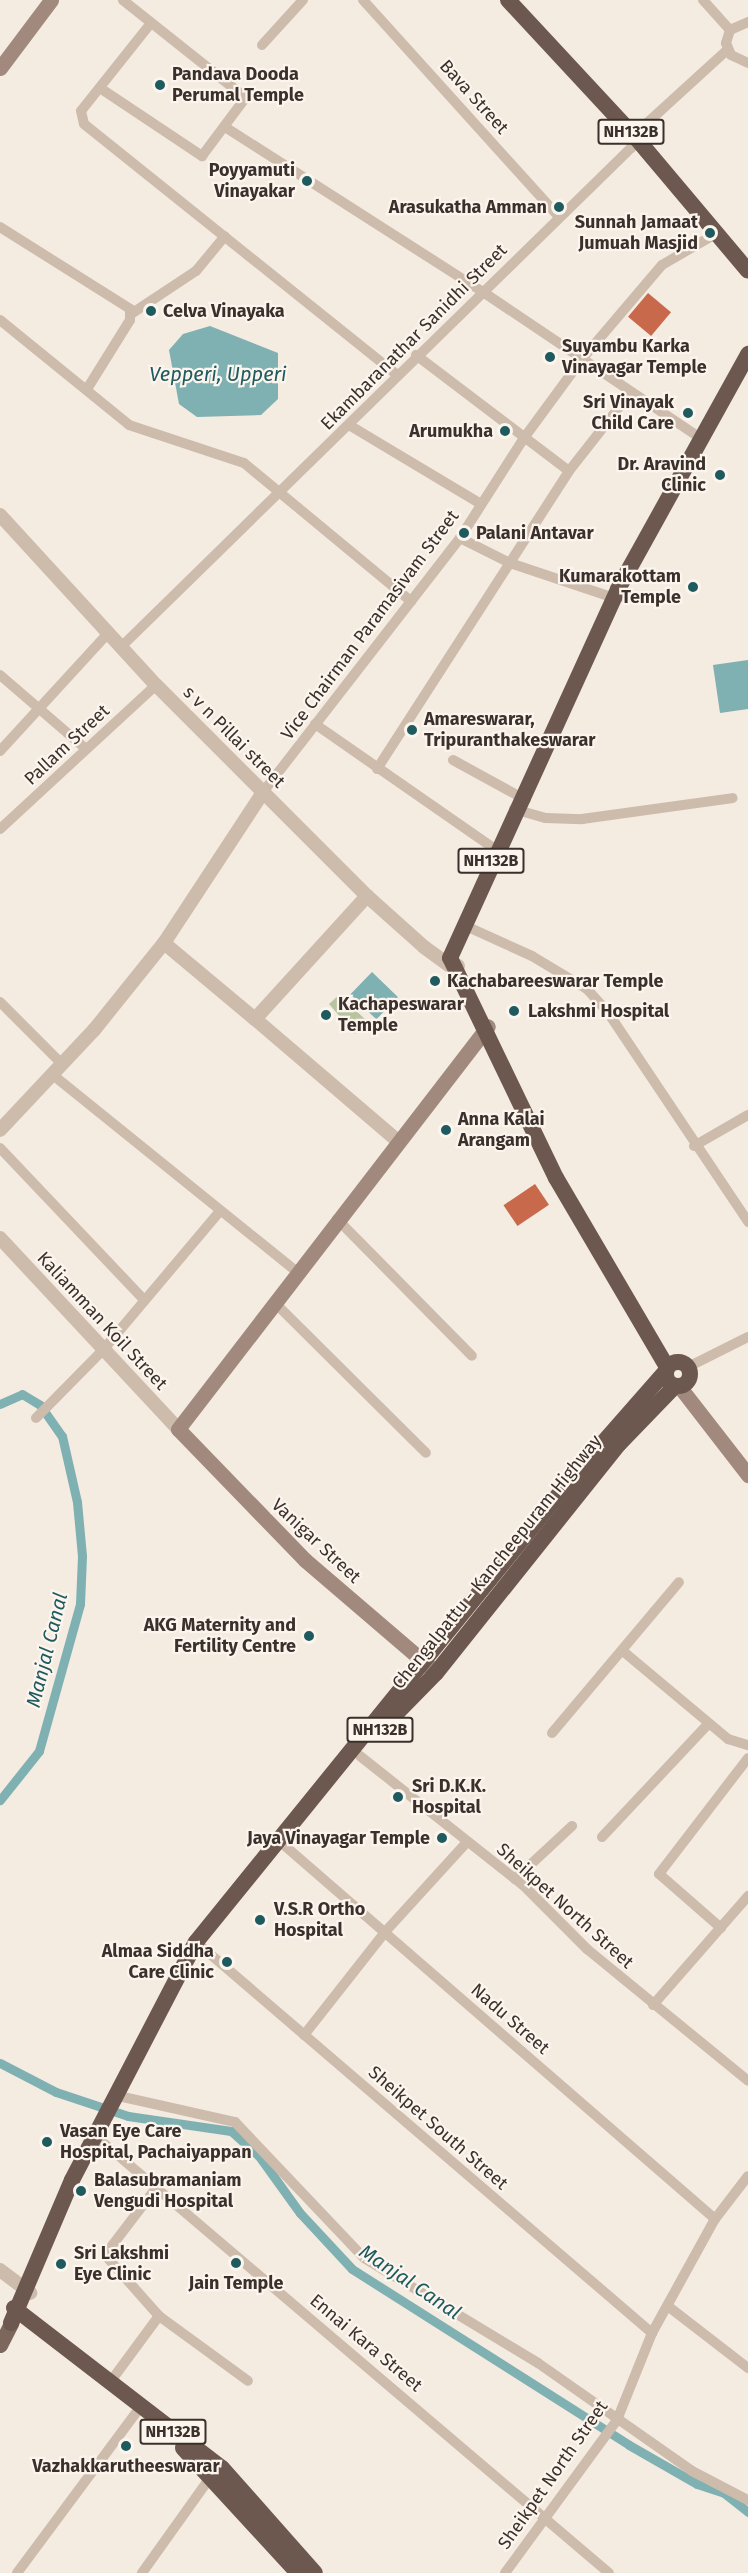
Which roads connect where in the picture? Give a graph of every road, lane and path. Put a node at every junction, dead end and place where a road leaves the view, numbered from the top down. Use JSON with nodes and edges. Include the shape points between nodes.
{"nodes":[{"id":1,"x":51,"y":0,"type":"edge"},
{"id":2,"x":123,"y":0,"type":"edge"},
{"id":3,"x":303,"y":0,"type":"edge"},
{"id":4,"x":363,"y":0,"type":"edge"},
{"id":5,"x":508,"y":0,"type":"edge"},
{"id":6,"x":703,"y":0,"type":"edge"},
{"id":7,"x":748,"y":22,"type":"edge"},
{"id":8,"x":151,"y":23,"type":"junction"},
{"id":9,"x":730,"y":30,"type":"junction"},
{"id":10,"x":262,"y":45,"type":"dead end"},
{"id":11,"x":728,"y":50,"type":"junction"},
{"id":12,"x":748,"y":63,"type":"edge"},
{"id":13,"x":0,"y":68,"type":"edge"},
{"id":14,"x":100,"y":88,"type":"junction"},
{"id":15,"x":225,"y":127,"type":"junction"},
{"id":16,"x":637,"y":139,"type":"junction"},
{"id":17,"x":560,"y":217,"type":"junction"},
{"id":18,"x":0,"y":227,"type":"edge"},
{"id":19,"x":717,"y":233,"type":"junction"},
{"id":20,"x":225,"y":236,"type":"junction"},
{"id":21,"x":748,"y":271,"type":"edge"},
{"id":22,"x":483,"y":292,"type":"junction"},
{"id":23,"x":131,"y":314,"type":"junction"},
{"id":24,"x":0,"y":320,"type":"edge"},
{"id":25,"x":748,"y":354,"type":"edge"},
{"id":26,"x":416,"y":355,"type":"junction"},
{"id":27,"x":582,"y":358,"type":"junction"},
{"id":28,"x":748,"y":371,"type":"edge"},
{"id":29,"x":396,"y":374,"type":"junction"},
{"id":30,"x":87,"y":389,"type":"junction"},
{"id":31,"x":631,"y":392,"type":"junction"},
{"id":32,"x":349,"y":425,"type":"junction"},
{"id":33,"x":524,"y":438,"type":"junction"},
{"id":34,"x":700,"y":438,"type":"junction"},
{"id":35,"x":569,"y":471,"type":"junction"},
{"id":36,"x":281,"y":493,"type":"junction"},
{"id":37,"x":481,"y":504,"type":"junction"},
{"id":38,"x":0,"y":514,"type":"edge"},
{"id":39,"x":460,"y":538,"type":"junction"},
{"id":40,"x":510,"y":563,"type":"junction"},
{"id":41,"x":620,"y":597,"type":"junction"},
{"id":42,"x":411,"y":601,"type":"junction"},
{"id":43,"x":108,"y":633,"type":"junction"},
{"id":44,"x":121,"y":646,"type":"junction"},
{"id":45,"x":1,"y":678,"type":"edge"},
{"id":46,"x":156,"y":685,"type":"junction"},
{"id":47,"x":39,"y":707,"type":"junction"},
{"id":48,"x":315,"y":724,"type":"junction"},
{"id":49,"x":86,"y":749,"type":"junction"},
{"id":50,"x":0,"y":751,"type":"edge"},
{"id":51,"x":453,"y":760,"type":"dead end"},
{"id":52,"x":377,"y":769,"type":"junction"},
{"id":53,"x":263,"y":792,"type":"junction"},
{"id":54,"x":733,"y":798,"type":"dead end"},
{"id":55,"x":520,"y":805,"type":"junction"},
{"id":56,"x":0,"y":829,"type":"edge"},
{"id":57,"x":496,"y":850,"type":"junction"},
{"id":58,"x":367,"y":896,"type":"junction"},
{"id":59,"x":468,"y":927,"type":"junction"},
{"id":60,"x":164,"y":944,"type":"junction"},
{"id":61,"x":453,"y":945,"type":"junction"},
{"id":62,"x":424,"y":947,"type":"junction"},
{"id":63,"x":454,"y":965,"type":"junction"},
{"id":64,"x":0,"y":1002,"type":"edge"},
{"id":65,"x":255,"y":1019,"type":"junction"},
{"id":66,"x":485,"y":1028,"type":"junction"},
{"id":67,"x":62,"y":1064,"type":"junction"},
{"id":68,"x":53,"y":1075,"type":"junction"},
{"id":69,"x":748,"y":1115,"type":"edge"},
{"id":70,"x":0,"y":1130,"type":"edge"},
{"id":71,"x":398,"y":1141,"type":"junction"},
{"id":72,"x":694,"y":1146,"type":"junction"},
{"id":73,"x":0,"y":1148,"type":"edge"},
{"id":74,"x":220,"y":1211,"type":"junction"},
{"id":75,"x":338,"y":1220,"type":"junction"},
{"id":76,"x":748,"y":1222,"type":"edge"},
{"id":77,"x":0,"y":1238,"type":"edge"},
{"id":78,"x":297,"y":1272,"type":"junction"},
{"id":79,"x":144,"y":1300,"type":"junction"},
{"id":80,"x":274,"y":1302,"type":"junction"},
{"id":81,"x":748,"y":1337,"type":"edge"},
{"id":82,"x":103,"y":1350,"type":"junction"},
{"id":83,"x":472,"y":1356,"type":"dead end"},
{"id":84,"x":677,"y":1374,"type":"junction"},
{"id":85,"x":36,"y":1418,"type":"dead end"},
{"id":86,"x":178,"y":1429,"type":"junction"},
{"id":87,"x":426,"y":1453,"type":"dead end"},
{"id":88,"x":748,"y":1461,"type":"edge"},
{"id":89,"x":748,"y":1475,"type":"edge"},
{"id":90,"x":679,"y":1582,"type":"dead end"},
{"id":91,"x":624,"y":1652,"type":"junction"},
{"id":92,"x":430,"y":1668,"type":"junction"},
{"id":93,"x":710,"y":1723,"type":"junction"},
{"id":94,"x":552,"y":1733,"type":"dead end"},
{"id":95,"x":748,"y":1745,"type":"edge"},
{"id":96,"x":360,"y":1756,"type":"junction"},
{"id":97,"x":748,"y":1758,"type":"edge"},
{"id":98,"x":572,"y":1826,"type":"dead end"},
{"id":99,"x":602,"y":1837,"type":"dead end"},
{"id":100,"x":281,"y":1842,"type":"junction"},
{"id":101,"x":467,"y":1842,"type":"junction"},
{"id":102,"x":515,"y":1879,"type":"junction"},
{"id":103,"x":748,"y":1896,"type":"edge"},
{"id":104,"x":721,"y":1928,"type":"junction"},
{"id":105,"x":385,"y":1932,"type":"junction"},
{"id":106,"x":199,"y":1945,"type":"junction"},
{"id":107,"x":653,"y":2005,"type":"junction"},
{"id":108,"x":304,"y":2035,"type":"junction"},
{"id":109,"x":748,"y":2081,"type":"edge"},
{"id":110,"x":116,"y":2104,"type":"junction"},
{"id":111,"x":100,"y":2140,"type":"junction"},
{"id":112,"x":748,"y":2176,"type":"edge"},
{"id":113,"x":156,"y":2188,"type":"junction"},
{"id":114,"x":715,"y":2218,"type":"junction"},
{"id":115,"x":0,"y":2270,"type":"edge"},
{"id":116,"x":27,"y":2290,"type":"junction"},
{"id":117,"x":669,"y":2307,"type":"junction"},
{"id":118,"x":14,"y":2314,"type":"junction"},
{"id":119,"x":159,"y":2316,"type":"junction"},
{"id":120,"x":652,"y":2333,"type":"junction"},
{"id":121,"x":0,"y":2345,"type":"edge"},
{"id":122,"x":748,"y":2368,"type":"edge"},
{"id":123,"x":111,"y":2381,"type":"junction"},
{"id":124,"x":248,"y":2381,"type":"dead end"},
{"id":125,"x":139,"y":2408,"type":"junction"},
{"id":126,"x":617,"y":2421,"type":"junction"},
{"id":127,"x":209,"y":2479,"type":"junction"},
{"id":128,"x":748,"y":2500,"type":"edge"},
{"id":129,"x":547,"y":2516,"type":"junction"},
{"id":130,"x":17,"y":2573,"type":"edge"},
{"id":131,"x":142,"y":2573,"type":"edge"},
{"id":132,"x":298,"y":2573,"type":"edge"},
{"id":133,"x":315,"y":2573,"type":"edge"},
{"id":134,"x":505,"y":2573,"type":"edge"},
{"id":135,"x":609,"y":2573,"type":"edge"}],
"edges":[{"from":1,"to":13,"type":"main road"},
{"from":2,"to":8,"type":"street"},
{"from":3,"to":10,"type":"street"},
{"from":4,"to":17,"type":"street","name":"Bava Street"},
{"from":5,"to":16,"type":"highway","number":"NH132B"},
{"from":6,"to":9,"type":"street"},
{"from":7,"to":9,"type":"street"},
{"from":8,"to":14,"type":"street"},
{"from":8,"to":15,"type":"street","via":[[241,94],[243,101]]},
{"from":9,"to":11,"type":"street"},
{"from":11,"to":12,"type":"street","via":[[736,60]]},
{"from":11,"to":16,"type":"street","name":"Ekambaranathar Sanidhi Street","via":[[646,124]]},
{"from":14,"to":15,"type":"street","via":[[198,155],[204,156]]},
{"from":14,"to":20,"type":"street","via":[[81,111],[84,124]]},
{"from":15,"to":22,"type":"street"},
{"from":16,"to":17,"type":"street","name":"Ekambaranathar Sanidhi Street"},
{"from":16,"to":19,"type":"highway","number":"NH132B"},
{"from":17,"to":22,"type":"street","name":"Ekambaranathar Sanidhi Street"},
{"from":18,"to":23,"type":"street","via":[[127,306]]},
{"from":19,"to":21,"type":"highway","number":"NH132B"},
{"from":19,"to":27,"type":"street","name":"Vice Chairman Paramasivam Street","via":[[662,265]]},
{"from":20,"to":23,"type":"street","via":[[196,271]]},
{"from":20,"to":29,"type":"street"},
{"from":22,"to":26,"type":"street","name":"Ekambaranathar Sanidhi Street"},
{"from":22,"to":27,"type":"street"},
{"from":23,"to":30,"type":"street"},
{"from":24,"to":30,"type":"street"},
{"from":25,"to":34,"type":"highway","number":"NH132B"},
{"from":26,"to":29,"type":"street","name":"Ekambaranathar Sanidhi Street"},
{"from":26,"to":33,"type":"street"},
{"from":27,"to":31,"type":"street"},
{"from":27,"to":33,"type":"street","name":"Vice Chairman Paramasivam Street"},
{"from":28,"to":41,"type":"highway","number":"NH132B"},
{"from":29,"to":32,"type":"street","name":"Ekambaranathar Sanidhi Street"},
{"from":30,"to":36,"type":"street","via":[[129,425],[235,459]]},
{"from":31,"to":34,"type":"street"},
{"from":31,"to":35,"type":"street"},
{"from":32,"to":36,"type":"street","name":"Ekambaranathar Sanidhi Street"},
{"from":32,"to":37,"type":"street"},
{"from":33,"to":35,"type":"street"},
{"from":33,"to":37,"type":"street","name":"Vice Chairman Paramasivam Street"},
{"from":34,"to":41,"type":"highway","number":"NH132B"},
{"from":35,"to":40,"type":"street"},
{"from":36,"to":42,"type":"street"},
{"from":36,"to":44,"type":"street","name":"Ekambaranathar Sanidhi Street"},
{"from":37,"to":39,"type":"street","name":"Vice Chairman Paramasivam Street"},
{"from":38,"to":43,"type":"street","name":"s v n Pillai street"},
{"from":39,"to":40,"type":"street"},
{"from":39,"to":42,"type":"street","name":"Vice Chairman Paramasivam Street"},
{"from":40,"to":41,"type":"street"},
{"from":40,"to":52,"type":"street"},
{"from":41,"to":55,"type":"highway","number":"NH132B"},
{"from":42,"to":48,"type":"street","name":"Vice Chairman Paramasivam Street"},
{"from":43,"to":44,"type":"street","name":"s v n Pillai street"},
{"from":43,"to":47,"type":"street"},
{"from":44,"to":46,"type":"street","name":"s v n Pillai street"},
{"from":45,"to":47,"type":"street"},
{"from":46,"to":49,"type":"street","name":"Pallam Street"},
{"from":46,"to":53,"type":"street","name":"s v n Pillai street"},
{"from":47,"to":49,"type":"street"},
{"from":47,"to":50,"type":"street"},
{"from":48,"to":52,"type":"street"},
{"from":48,"to":53,"type":"street","name":"Vice Chairman Paramasivam Street"},
{"from":49,"to":56,"type":"street","name":"Pallam Street"},
{"from":51,"to":55,"type":"street"},
{"from":52,"to":57,"type":"street"},
{"from":53,"to":58,"type":"street","name":"s v n Pillai street"},
{"from":53,"to":60,"type":"street"},
{"from":54,"to":55,"type":"street","via":[[582,819]]},
{"from":55,"to":57,"type":"highway","number":"NH132B"},
{"from":55,"to":59,"type":"highway","number":"NH132B"},
{"from":57,"to":61,"type":"highway","number":"NH132B"},
{"from":58,"to":62,"type":"street","name":"s v n Pillai street"},
{"from":58,"to":65,"type":"street"},
{"from":59,"to":63,"type":"highway","number":"NH132B"},
{"from":59,"to":72,"type":"street","via":[[532,956],[586,989],[607,1011]]},
{"from":60,"to":65,"type":"street"},
{"from":60,"to":67,"type":"street"},
{"from":61,"to":62,"type":"street","via":[[436,950]]},
{"from":61,"to":63,"type":"highway","number":"NH132B"},
{"from":62,"to":63,"type":"street","name":"s v n Pillai street"},
{"from":63,"to":66,"type":"highway"},
{"from":64,"to":67,"type":"street"},
{"from":65,"to":71,"type":"street"},
{"from":66,"to":71,"type":"main road"},
{"from":66,"to":84,"type":"highway"},
{"from":67,"to":68,"type":"street"},
{"from":68,"to":70,"type":"street"},
{"from":68,"to":74,"type":"street"},
{"from":69,"to":72,"type":"street"},
{"from":71,"to":75,"type":"main road"},
{"from":72,"to":76,"type":"street"},
{"from":73,"to":79,"type":"street"},
{"from":74,"to":78,"type":"street"},
{"from":74,"to":79,"type":"street"},
{"from":75,"to":78,"type":"main road"},
{"from":75,"to":83,"type":"street"},
{"from":77,"to":82,"type":"street","name":"Kaliamman Koil Street"},
{"from":78,"to":80,"type":"main road"},
{"from":79,"to":82,"type":"street"},
{"from":80,"to":86,"type":"main road"},
{"from":80,"to":87,"type":"street"},
{"from":81,"to":84,"type":"street"},
{"from":82,"to":85,"type":"street"},
{"from":82,"to":86,"type":"street","name":"Kaliamman Koil Street"},
{"from":84,"to":88,"type":"main road"},
{"from":84,"to":89,"type":"main road"},
{"from":84,"to":92,"type":"highway","via":[[572,1478]]},
{"from":86,"to":92,"type":"main road","name":"Vanigar Street","via":[[305,1560]]},
{"from":90,"to":91,"type":"street"},
{"from":91,"to":93,"type":"street"},
{"from":91,"to":94,"type":"street"},
{"from":92,"to":96,"type":"highway","name":"Chengalpattu - Kancheepuram Highway","number":"NH132B"},
{"from":92,"to":100,"type":"highway"},
{"from":93,"to":95,"type":"street","via":[[728,1739]]},
{"from":93,"to":99,"type":"street"},
{"from":96,"to":100,"type":"highway","name":"Chengalpattu - Kancheepuram Highway","number":"NH132B"},
{"from":96,"to":101,"type":"street","name":"Sheikpet North Street"},
{"from":97,"to":104,"type":"street","via":[[659,1874]]},
{"from":98,"to":102,"type":"street"},
{"from":100,"to":105,"type":"street","name":"Nadu Street"},
{"from":100,"to":106,"type":"highway"},
{"from":101,"to":102,"type":"street","name":"Sheikpet North Street"},
{"from":101,"to":105,"type":"street"},
{"from":102,"to":107,"type":"street","name":"Sheikpet North Street"},
{"from":103,"to":104,"type":"street"},
{"from":104,"to":107,"type":"street"},
{"from":105,"to":108,"type":"street"},
{"from":105,"to":114,"type":"street","name":"Nadu Street"},
{"from":106,"to":108,"type":"street","name":"Sheikpet South Street"},
{"from":106,"to":110,"type":"highway"},
{"from":107,"to":109,"type":"street","name":"Sheikpet North Street"},
{"from":108,"to":120,"type":"street","name":"Sheikpet South Street"},
{"from":110,"to":111,"type":"highway"},
{"from":110,"to":116,"type":"highway"},
{"from":110,"to":126,"type":"street","via":[[235,2122],[364,2258],[538,2364]]},
{"from":111,"to":113,"type":"street","name":"Ennai Kara Street"},
{"from":111,"to":116,"type":"highway"},
{"from":112,"to":114,"type":"street","name":"Sheikpet North Street"},
{"from":113,"to":119,"type":"street","via":[[105,2255]]},
{"from":113,"to":129,"type":"street","name":"Ennai Kara Street"},
{"from":114,"to":117,"type":"street","name":"Sheikpet North Street"},
{"from":115,"to":116,"type":"street"},
{"from":116,"to":118,"type":"highway"},
{"from":117,"to":120,"type":"street","name":"Sheikpet North Street"},
{"from":117,"to":122,"type":"street"},
{"from":118,"to":121,"type":"main road"},
{"from":118,"to":123,"type":"highway","number":"NH132B"},
{"from":118,"to":125,"type":"highway","number":"NH132B"},
{"from":119,"to":123,"type":"street"},
{"from":119,"to":124,"type":"street"},
{"from":120,"to":126,"type":"street","name":"Sheikpet North Street"},
{"from":123,"to":125,"type":"highway","number":"NH132B"},
{"from":125,"to":127,"type":"highway","number":"NH132B","via":[[186,2450]]},
{"from":125,"to":130,"type":"street"},
{"from":125,"to":133,"type":"highway","number":"NH132B","via":[[222,2468]]},
{"from":126,"to":128,"type":"street","via":[[692,2470]]},
{"from":126,"to":129,"type":"street","name":"Sheikpet North Street"},
{"from":127,"to":131,"type":"street"},
{"from":127,"to":132,"type":"highway","number":"NH132B"},
{"from":129,"to":134,"type":"street","name":"Sheikpet North Street"},
{"from":129,"to":135,"type":"street","name":"Ennai Kara Street"}]}
